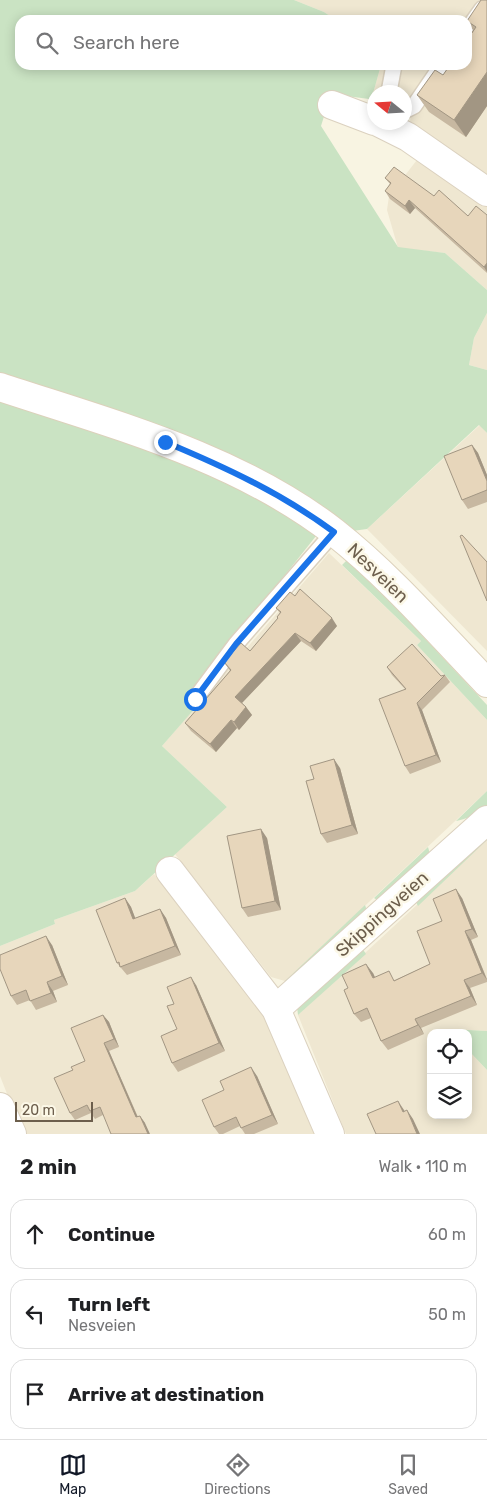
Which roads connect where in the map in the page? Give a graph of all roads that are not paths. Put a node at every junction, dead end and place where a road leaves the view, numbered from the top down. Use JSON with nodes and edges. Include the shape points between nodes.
{"nodes":[{"id":1,"x":487,"y":2,"type":"edge"},
{"id":2,"x":472,"y":23,"type":"edge"},
{"id":3,"x":393,"y":70,"type":"edge"},
{"id":4,"x":439,"y":70,"type":"edge"},
{"id":5,"x":390,"y":85,"type":"edge"},
{"id":6,"x":332,"y":105,"type":"dead end"},
{"id":7,"x":412,"y":107,"type":"edge"},
{"id":8,"x":367,"y":116,"type":"edge"},
{"id":9,"x":398,"y":130,"type":"edge"},
{"id":10,"x":487,"y":192,"type":"edge"},
{"id":11,"x":0,"y":387,"type":"edge"},
{"id":12,"x":334,"y":532,"type":"junction"},
{"id":13,"x":487,"y":683,"type":"edge"},
{"id":14,"x":195,"y":699,"type":"dead end"},
{"id":15,"x":487,"y":820,"type":"edge"},
{"id":16,"x":170,"y":871,"type":"dead end"},
{"id":17,"x":276,"y":1008,"type":"junction"},
{"id":18,"x":0,"y":1107,"type":"edge"},
{"id":19,"x":12,"y":1134,"type":"edge"},
{"id":20,"x":330,"y":1134,"type":"edge"}],
"edges":[{"from":1,"to":2,"type":"lane"},
{"from":3,"to":5,"type":"lane"},
{"from":4,"to":7,"type":"lane"},
{"from":6,"to":8,"type":"street"},
{"from":9,"to":10,"type":"street"},
{"from":11,"to":12,"type":"street","name":"Nesveien","via":[[165,442],[237,472],[295,504]]},
{"from":12,"to":13,"type":"street","name":"Nesveien","via":[[372,564]]},
{"from":12,"to":14,"type":"lane","via":[[236,644]]},
{"from":15,"to":17,"type":"street","name":"Skippingveien"},
{"from":16,"to":17,"type":"street"},
{"from":17,"to":20,"type":"street"},
{"from":18,"to":19,"type":"street"}]}
